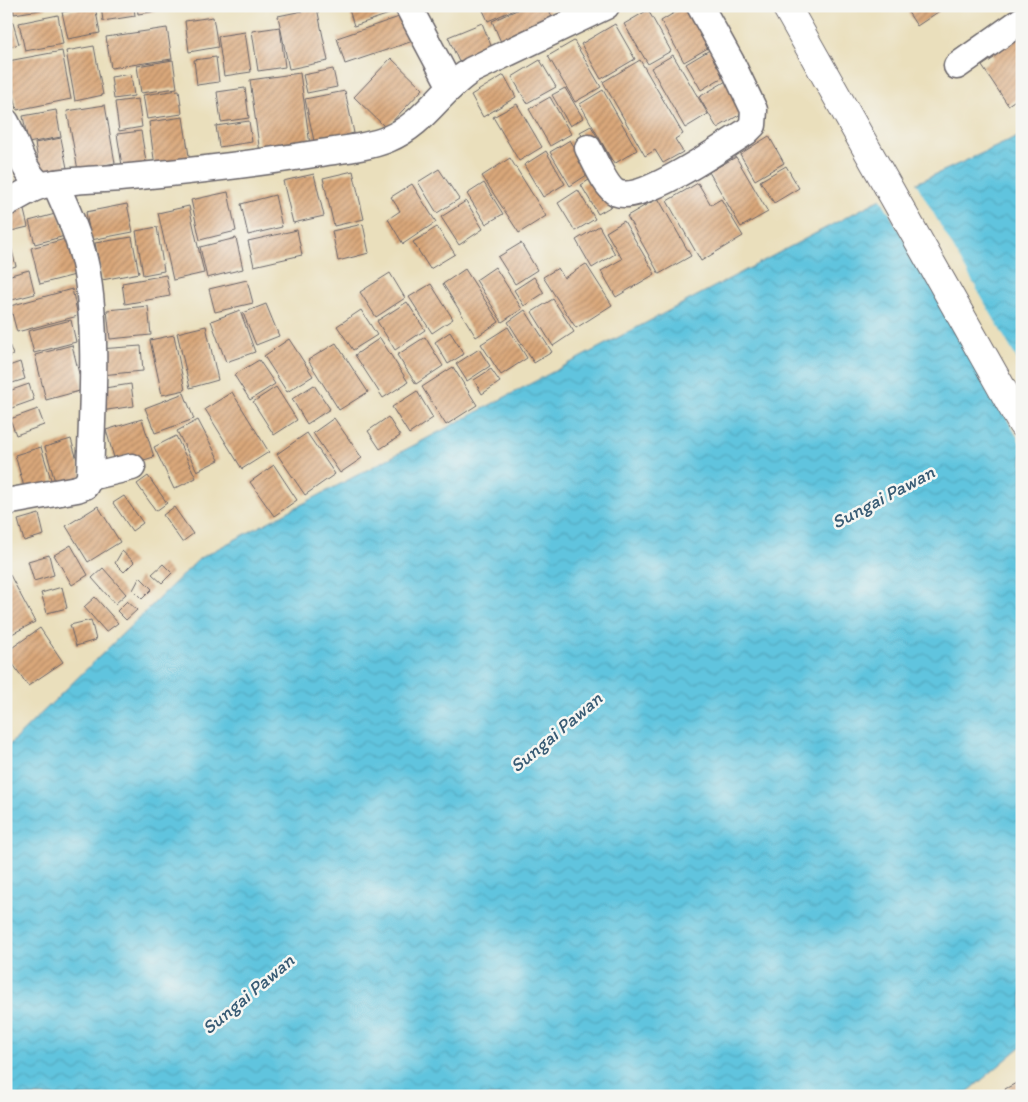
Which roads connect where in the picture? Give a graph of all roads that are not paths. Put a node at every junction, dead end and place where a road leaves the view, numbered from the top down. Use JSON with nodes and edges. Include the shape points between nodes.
{"nodes":[{"id":1,"x":408,"y":6,"type":"edge"},
{"id":2,"x":606,"y":6,"type":"edge"},
{"id":3,"x":700,"y":6,"type":"edge"},
{"id":4,"x":786,"y":6,"type":"edge"},
{"id":5,"x":1022,"y":20,"type":"edge"},
{"id":6,"x":957,"y":66,"type":"dead end"},
{"id":7,"x":451,"y":87,"type":"junction"},
{"id":8,"x":6,"y":122,"type":"edge"},
{"id":9,"x":588,"y":148,"type":"dead end"},
{"id":10,"x":48,"y":184,"type":"junction"},
{"id":11,"x":6,"y":202,"type":"edge"},
{"id":12,"x":1022,"y":424,"type":"edge"},
{"id":13,"x":132,"y":467,"type":"dead end"},
{"id":14,"x":90,"y":477,"type":"junction"},
{"id":15,"x":6,"y":502,"type":"edge"}],
"edges":[{"from":1,"to":7,"type":"street"},
{"from":2,"to":7,"type":"street","via":[[472,70]]},
{"from":3,"to":9,"type":"street","via":[[754,110],[753,125],[682,172],[629,194],[610,188]]},
{"from":4,"to":12,"type":"main road"},
{"from":5,"to":6,"type":"street"},
{"from":7,"to":10,"type":"street","via":[[421,119],[387,140],[210,169]]},
{"from":8,"to":10,"type":"street","via":[[32,178]]},
{"from":10,"to":11,"type":"street"},
{"from":10,"to":14,"type":"street","via":[[79,243],[89,287],[92,321]]},
{"from":13,"to":14,"type":"street"},
{"from":14,"to":15,"type":"street","via":[[85,486],[77,489]]}]}
